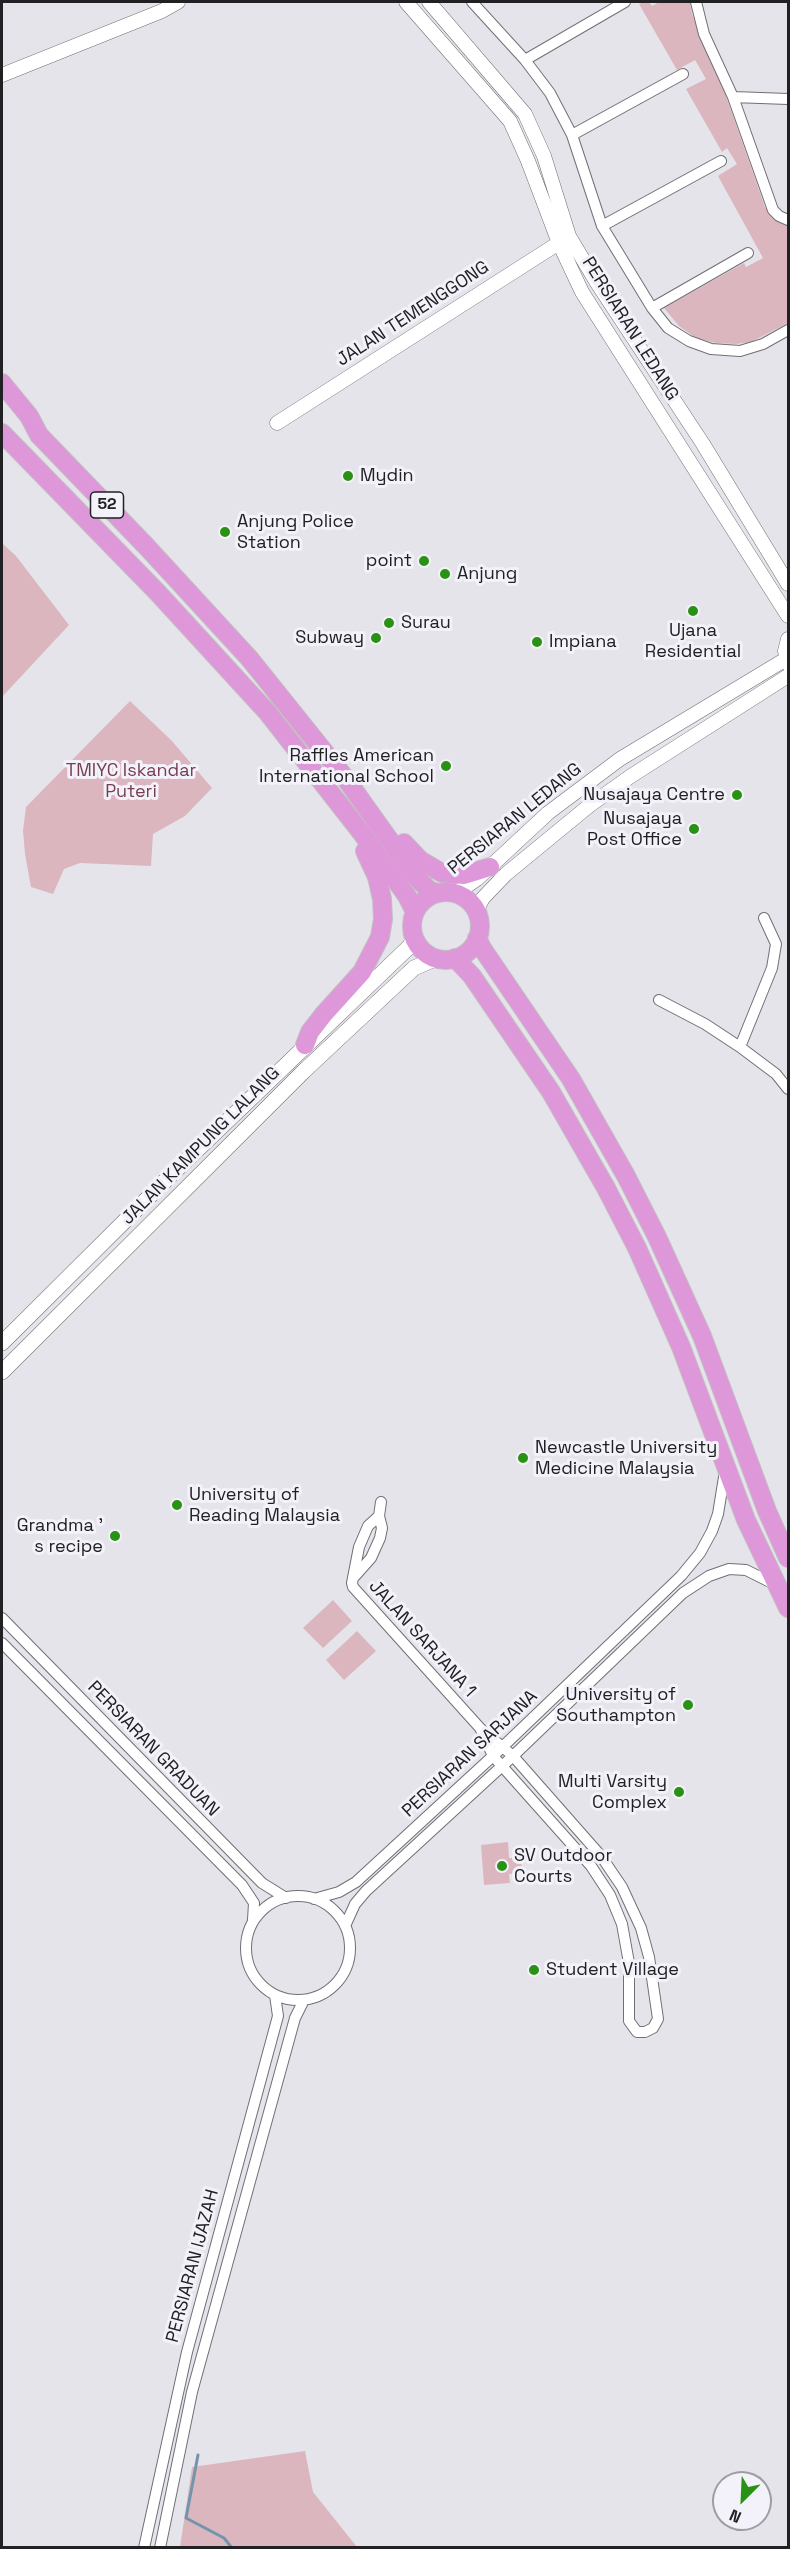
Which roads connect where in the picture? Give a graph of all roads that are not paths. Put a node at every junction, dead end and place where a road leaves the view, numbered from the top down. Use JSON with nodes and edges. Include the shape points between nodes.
{"nodes":[{"id":1,"x":178,"y":2,"type":"edge"},
{"id":2,"x":406,"y":2,"type":"edge"},
{"id":3,"x":429,"y":2,"type":"edge"},
{"id":4,"x":472,"y":2,"type":"edge"},
{"id":5,"x":625,"y":2,"type":"edge"},
{"id":6,"x":696,"y":2,"type":"edge"},
{"id":7,"x":525,"y":60,"type":"junction"},
{"id":8,"x":682,"y":74,"type":"dead end"},
{"id":9,"x":2,"y":75,"type":"edge"},
{"id":10,"x":733,"y":97,"type":"junction"},
{"id":11,"x":789,"y":99,"type":"edge"},
{"id":12,"x":572,"y":135,"type":"junction"},
{"id":13,"x":721,"y":161,"type":"dead end"},
{"id":14,"x":789,"y":220,"type":"edge"},
{"id":15,"x":603,"y":226,"type":"junction"},
{"id":16,"x":564,"y":239,"type":"junction"},
{"id":17,"x":748,"y":253,"type":"dead end"},
{"id":18,"x":652,"y":308,"type":"junction"},
{"id":19,"x":789,"y":330,"type":"edge"},
{"id":20,"x":2,"y":382,"type":"edge"},
{"id":21,"x":2,"y":401,"type":"edge"},
{"id":22,"x":277,"y":423,"type":"dead end"},
{"id":23,"x":2,"y":433,"type":"edge"},
{"id":24,"x":39,"y":435,"type":"junction"},
{"id":25,"x":9,"y":445,"type":"edge"},
{"id":26,"x":789,"y":585,"type":"edge"},
{"id":27,"x":789,"y":616,"type":"edge"},
{"id":28,"x":789,"y":639,"type":"edge"},
{"id":29,"x":787,"y":661,"type":"edge"},
{"id":30,"x":789,"y":676,"type":"edge"},
{"id":31,"x":366,"y":807,"type":"junction"},
{"id":32,"x":361,"y":832,"type":"junction"},
{"id":33,"x":490,"y":867,"type":"junction"},
{"id":34,"x":444,"y":893,"type":"junction"},
{"id":35,"x":476,"y":910,"type":"junction"},
{"id":36,"x":415,"y":912,"type":"junction"},
{"id":37,"x":764,"y":918,"type":"dead end"},
{"id":38,"x":414,"y":938,"type":"junction"},
{"id":39,"x":477,"y":938,"type":"junction"},
{"id":40,"x":446,"y":958,"type":"junction"},
{"id":41,"x":659,"y":1000,"type":"dead end"},
{"id":42,"x":305,"y":1045,"type":"junction"},
{"id":43,"x":740,"y":1047,"type":"junction"},
{"id":44,"x":789,"y":1089,"type":"edge"},
{"id":45,"x":2,"y":1343,"type":"edge"},
{"id":46,"x":2,"y":1372,"type":"edge"},
{"id":47,"x":725,"y":1467,"type":"junction"},
{"id":48,"x":381,"y":1502,"type":"dead end"},
{"id":49,"x":379,"y":1516,"type":"junction"},
{"id":50,"x":789,"y":1558,"type":"edge"},
{"id":51,"x":353,"y":1578,"type":"junction"},
{"id":52,"x":776,"y":1585,"type":"junction"},
{"id":53,"x":789,"y":1608,"type":"edge"},
{"id":54,"x":2,"y":1618,"type":"edge"},
{"id":55,"x":2,"y":1643,"type":"edge"},
{"id":56,"x":480,"y":1728,"type":"junction"},
{"id":57,"x":503,"y":1746,"type":"junction"},
{"id":58,"x":493,"y":1756,"type":"junction"},
{"id":59,"x":513,"y":1756,"type":"junction"},
{"id":60,"x":502,"y":1766,"type":"junction"},
{"id":61,"x":286,"y":1898,"type":"junction"},
{"id":62,"x":314,"y":1899,"type":"junction"},
{"id":63,"x":253,"y":1920,"type":"junction"},
{"id":64,"x":345,"y":1926,"type":"junction"},
{"id":65,"x":275,"y":1995,"type":"junction"},
{"id":66,"x":304,"y":2000,"type":"junction"},
{"id":67,"x":144,"y":2547,"type":"edge"},
{"id":68,"x":160,"y":2547,"type":"edge"}],
"edges":[{"from":1,"to":9,"type":"street","via":[[162,12]]},
{"from":2,"to":16,"type":"street","name":"PERSIARAN LEDANG","via":[[510,121]]},
{"from":3,"to":16,"type":"street","name":"PERSIARAN LEDANG","via":[[525,114],[544,156]]},
{"from":4,"to":7,"type":"street","name":"PERSIARAN LEDANG"},
{"from":5,"to":7,"type":"street"},
{"from":6,"to":10,"type":"street","via":[[704,34]]},
{"from":7,"to":12,"type":"street","name":"PERSIARAN LEDANG","via":[[550,93]]},
{"from":8,"to":12,"type":"street"},
{"from":10,"to":11,"type":"street"},
{"from":10,"to":14,"type":"street","via":[[772,210]]},
{"from":12,"to":15,"type":"street","name":"PERSIARAN LEDANG"},
{"from":13,"to":15,"type":"street"},
{"from":15,"to":18,"type":"street","name":"PERSIARAN LEDANG"},
{"from":16,"to":22,"type":"street","name":"JALAN TEMENGGONG"},
{"from":16,"to":26,"type":"street","name":"PERSIARAN LEDANG","via":[[703,444]]},
{"from":16,"to":27,"type":"street","name":"PERSIARAN LEDANG","via":[[582,292]]},
{"from":17,"to":18,"type":"street"},
{"from":18,"to":19,"type":"street","name":"PERSIARAN LEDANG","via":[[668,328],[711,349],[740,351]]},
{"from":20,"to":24,"type":"highway"},
{"from":21,"to":24,"type":"highway","number":"52"},
{"from":23,"to":25,"type":"highway","number":"52"},
{"from":24,"to":31,"type":"highway","number":"52","via":[[249,658]]},
{"from":25,"to":32,"type":"highway","number":"52","via":[[195,632],[268,712]]},
{"from":28,"to":29,"type":"street"},
{"from":29,"to":33,"type":"street","name":"PERSIARAN LEDANG","via":[[708,704],[611,765],[548,813]]},
{"from":30,"to":35,"type":"street","name":"PERSIARAN LEDANG","via":[[590,805],[506,874]]},
{"from":31,"to":33,"type":"highway","via":[[379,814],[414,856],[435,871],[457,875]]},
{"from":31,"to":34,"type":"highway","number":"52","via":[[415,876],[429,890]]},
{"from":32,"to":36,"type":"highway","number":"52"},
{"from":32,"to":42,"type":"highway","via":[[382,899],[380,937],[362,972],[324,1014]]},
{"from":33,"to":34,"type":"street","name":"PERSIARAN LEDANG","via":[[468,886]]},
{"from":34,"to":35,"type":"highway","via":[[467,900]]},
{"from":34,"to":36,"type":"highway","via":[[422,902]]},
{"from":35,"to":39,"type":"highway","via":[[480,924]]},
{"from":36,"to":38,"type":"highway"},
{"from":37,"to":43,"type":"street","via":[[776,944],[772,968]]},
{"from":38,"to":40,"type":"highway","via":[[424,952]]},
{"from":38,"to":42,"type":"main road","name":"JALAN KAMPUNG LALANG","via":[[387,969]]},
{"from":39,"to":40,"type":"highway","via":[[470,950]]},
{"from":39,"to":50,"type":"highway","via":[[570,1079],[657,1237],[702,1336]]},
{"from":40,"to":46,"type":"main road","name":"JALAN KAMPUNG LALANG","via":[[414,968],[304,1071]]},
{"from":40,"to":47,"type":"highway","via":[[472,976],[551,1092],[606,1188],[681,1347]]},
{"from":41,"to":43,"type":"street"},
{"from":42,"to":45,"type":"main road","name":"JALAN KAMPUNG LALANG"},
{"from":43,"to":44,"type":"street"},
{"from":47,"to":52,"type":"highway"},
{"from":47,"to":57,"type":"street","name":"PERSIARAN SARJANA","via":[[716,1522],[694,1561]]},
{"from":48,"to":49,"type":"street","name":"JALAN SARJANA 1"},
{"from":49,"to":51,"type":"street","name":"JALAN SARJANA 1","via":[[368,1526],[359,1547]]},
{"from":49,"to":51,"type":"street","via":[[380,1538]]},
{"from":51,"to":56,"type":"street","name":"JALAN SARJANA 1","via":[[353,1587]]},
{"from":52,"to":53,"type":"highway"},
{"from":52,"to":59,"type":"street","name":"PERSIARAN SARJANA","via":[[740,1569],[715,1573],[700,1581]]},
{"from":54,"to":61,"type":"street","name":"PERSIARAN GRADUAN","via":[[262,1883]]},
{"from":55,"to":63,"type":"street","name":"PERSIARAN GRADUAN","via":[[242,1886],[254,1903]]},
{"from":56,"to":57,"type":"street"},
{"from":56,"to":58,"type":"street"},
{"from":57,"to":58,"type":"street","name":"PERSIARAN SARJANA"},
{"from":57,"to":59,"type":"street"},
{"from":58,"to":60,"type":"street"},
{"from":58,"to":62,"type":"street","name":"PERSIARAN SARJANA","via":[[356,1882]]},
{"from":59,"to":60,"type":"street","name":"PERSIARAN SARJANA"},
{"from":59,"to":60,"type":"street","via":[[601,1856],[622,1887],[649,1957],[658,2019],[645,2032],[637,2032],[629,2021],[629,1963],[622,1924],[610,1894],[591,1866]]},
{"from":60,"to":64,"type":"street","name":"PERSIARAN SARJANA","via":[[366,1891]]},
{"from":61,"to":62,"type":"street"},
{"from":61,"to":63,"type":"street","via":[[273,1902]]},
{"from":62,"to":64,"type":"street","via":[[327,1905]]},
{"from":63,"to":65,"type":"street","via":[[245,1944],[249,1968],[264,1989]]},
{"from":64,"to":66,"type":"street","via":[[350,1942],[344,1974],[327,1991]]},
{"from":65,"to":66,"type":"street"},
{"from":65,"to":67,"type":"street","name":"PERSIARAN IJAZAH","via":[[278,2016],[187,2352]]},
{"from":66,"to":68,"type":"street","name":"PERSIARAN IJAZAH","via":[[295,2018],[192,2392]]}]}
